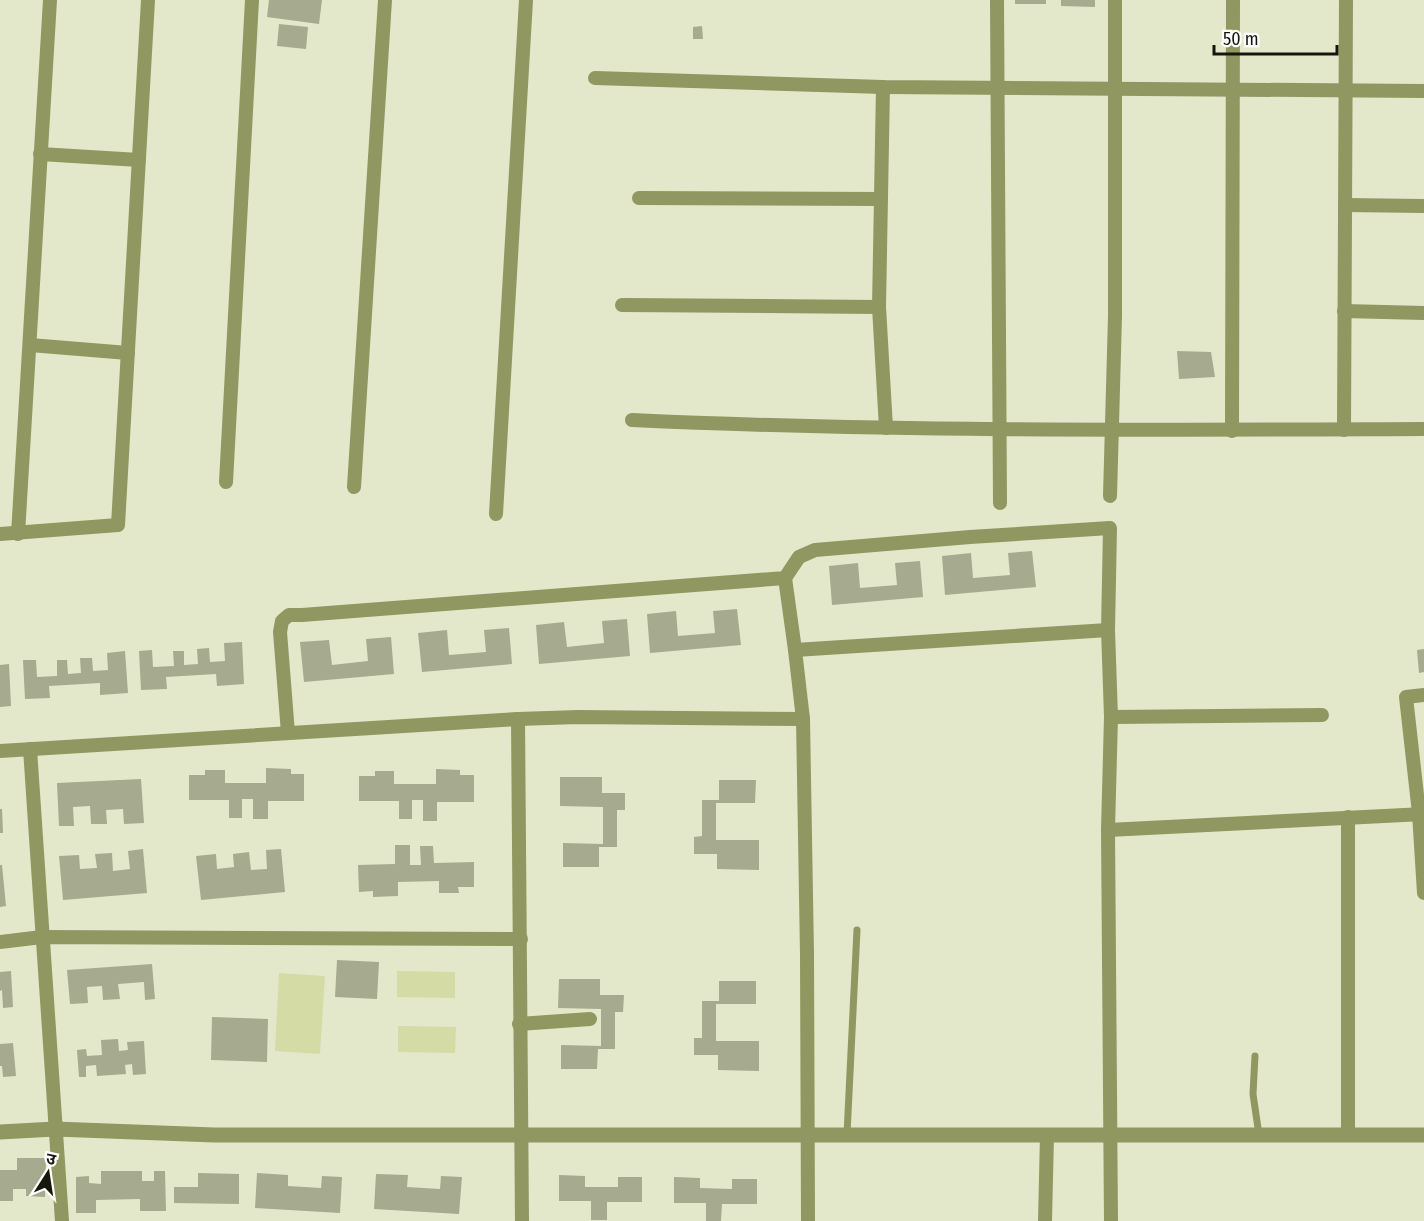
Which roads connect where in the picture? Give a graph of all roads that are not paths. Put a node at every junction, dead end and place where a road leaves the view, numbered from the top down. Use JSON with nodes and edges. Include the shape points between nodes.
{"nodes":[{"id":1,"x":50,"y":0,"type":"edge"},
{"id":2,"x":148,"y":0,"type":"edge"},
{"id":3,"x":252,"y":0,"type":"edge"},
{"id":4,"x":384,"y":0,"type":"edge"},
{"id":5,"x":526,"y":0,"type":"edge"},
{"id":6,"x":998,"y":0,"type":"edge"},
{"id":7,"x":1115,"y":0,"type":"edge"},
{"id":8,"x":1233,"y":0,"type":"edge"},
{"id":9,"x":1346,"y":0,"type":"edge"},
{"id":10,"x":595,"y":78,"type":"dead end"},
{"id":11,"x":883,"y":87,"type":"junction"},
{"id":12,"x":998,"y":87,"type":"junction"},
{"id":13,"x":1115,"y":89,"type":"junction"},
{"id":14,"x":1233,"y":90,"type":"junction"},
{"id":15,"x":1346,"y":91,"type":"junction"},
{"id":16,"x":1424,"y":91,"type":"edge"},
{"id":17,"x":40,"y":153,"type":"junction"},
{"id":18,"x":139,"y":160,"type":"junction"},
{"id":19,"x":639,"y":198,"type":"dead end"},
{"id":20,"x":881,"y":199,"type":"junction"},
{"id":21,"x":1345,"y":205,"type":"junction"},
{"id":22,"x":1424,"y":206,"type":"edge"},
{"id":23,"x":622,"y":305,"type":"dead end"},
{"id":24,"x":879,"y":307,"type":"junction"},
{"id":25,"x":1344,"y":311,"type":"junction"},
{"id":26,"x":1424,"y":314,"type":"edge"},
{"id":27,"x":30,"y":345,"type":"junction"},
{"id":28,"x":128,"y":353,"type":"junction"},
{"id":29,"x":632,"y":420,"type":"dead end"},
{"id":30,"x":886,"y":428,"type":"junction"},
{"id":31,"x":1424,"y":429,"type":"edge"},
{"id":32,"x":1112,"y":430,"type":"junction"},
{"id":33,"x":1344,"y":430,"type":"junction"},
{"id":34,"x":1000,"y":431,"type":"junction"},
{"id":35,"x":1232,"y":431,"type":"junction"},
{"id":36,"x":226,"y":482,"type":"dead end"},
{"id":37,"x":354,"y":487,"type":"dead end"},
{"id":38,"x":1110,"y":496,"type":"dead end"},
{"id":39,"x":1000,"y":503,"type":"dead end"},
{"id":40,"x":496,"y":514,"type":"dead end"},
{"id":41,"x":0,"y":534,"type":"edge"},
{"id":42,"x":18,"y":534,"type":"junction"},
{"id":43,"x":785,"y":578,"type":"junction"},
{"id":44,"x":1108,"y":630,"type":"junction"},
{"id":45,"x":795,"y":650,"type":"junction"},
{"id":46,"x":1424,"y":695,"type":"edge"},
{"id":47,"x":1322,"y":715,"type":"dead end"},
{"id":48,"x":1111,"y":717,"type":"junction"},
{"id":49,"x":518,"y":719,"type":"junction"},
{"id":50,"x":803,"y":719,"type":"junction"},
{"id":51,"x":288,"y":733,"type":"junction"},
{"id":52,"x":30,"y":749,"type":"junction"},
{"id":53,"x":0,"y":751,"type":"edge"},
{"id":54,"x":1421,"y":814,"type":"edge"},
{"id":55,"x":1348,"y":817,"type":"junction"},
{"id":56,"x":1108,"y":830,"type":"junction"},
{"id":57,"x":1424,"y":893,"type":"edge"},
{"id":58,"x":857,"y":930,"type":"dead end"},
{"id":59,"x":42,"y":937,"type":"junction"},
{"id":60,"x":521,"y":939,"type":"junction"},
{"id":61,"x":0,"y":942,"type":"edge"},
{"id":62,"x":590,"y":1019,"type":"dead end"},
{"id":63,"x":519,"y":1024,"type":"junction"},
{"id":64,"x":1256,"y":1056,"type":"dead end"},
{"id":65,"x":55,"y":1129,"type":"junction"},
{"id":66,"x":0,"y":1132,"type":"edge"},
{"id":67,"x":521,"y":1135,"type":"junction"},
{"id":68,"x":808,"y":1135,"type":"junction"},
{"id":69,"x":847,"y":1135,"type":"junction"},
{"id":70,"x":1047,"y":1135,"type":"junction"},
{"id":71,"x":1111,"y":1135,"type":"junction"},
{"id":72,"x":1259,"y":1135,"type":"junction"},
{"id":73,"x":1348,"y":1135,"type":"junction"},
{"id":74,"x":1424,"y":1135,"type":"edge"},
{"id":75,"x":62,"y":1221,"type":"edge"},
{"id":76,"x":522,"y":1221,"type":"edge"},
{"id":77,"x":808,"y":1221,"type":"edge"},
{"id":78,"x":1046,"y":1221,"type":"edge"},
{"id":79,"x":1111,"y":1221,"type":"edge"}],
"edges":[{"from":1,"to":17,"type":"street"},
{"from":2,"to":18,"type":"street"},
{"from":3,"to":36,"type":"street"},
{"from":4,"to":37,"type":"street"},
{"from":5,"to":40,"type":"street"},
{"from":6,"to":12,"type":"street"},
{"from":7,"to":13,"type":"street"},
{"from":8,"to":14,"type":"street"},
{"from":9,"to":15,"type":"street"},
{"from":10,"to":11,"type":"street"},
{"from":11,"to":12,"type":"street"},
{"from":11,"to":20,"type":"street"},
{"from":12,"to":13,"type":"street"},
{"from":12,"to":34,"type":"street"},
{"from":13,"to":14,"type":"street"},
{"from":13,"to":32,"type":"street"},
{"from":14,"to":15,"type":"street"},
{"from":14,"to":35,"type":"street"},
{"from":15,"to":16,"type":"street"},
{"from":15,"to":21,"type":"street"},
{"from":17,"to":18,"type":"street"},
{"from":17,"to":27,"type":"street"},
{"from":18,"to":28,"type":"street"},
{"from":19,"to":20,"type":"street"},
{"from":20,"to":24,"type":"street"},
{"from":21,"to":22,"type":"street"},
{"from":21,"to":25,"type":"street"},
{"from":23,"to":24,"type":"street"},
{"from":24,"to":30,"type":"street"},
{"from":25,"to":26,"type":"street"},
{"from":25,"to":33,"type":"street"},
{"from":27,"to":28,"type":"street"},
{"from":27,"to":42,"type":"street"},
{"from":28,"to":42,"type":"street","via":[[118,525]]},
{"from":29,"to":30,"type":"street"},
{"from":30,"to":34,"type":"street"},
{"from":31,"to":33,"type":"street"},
{"from":32,"to":34,"type":"street"},
{"from":32,"to":35,"type":"street"},
{"from":32,"to":38,"type":"street"},
{"from":33,"to":35,"type":"street"},
{"from":34,"to":39,"type":"street"},
{"from":41,"to":42,"type":"street"},
{"from":43,"to":44,"type":"street","via":[[799,557],[815,550],[1110,528]]},
{"from":43,"to":45,"type":"street"},
{"from":43,"to":51,"type":"street","via":[[289,615],[282,621],[280,632]]},
{"from":44,"to":45,"type":"street"},
{"from":44,"to":48,"type":"street"},
{"from":45,"to":50,"type":"street"},
{"from":46,"to":54,"type":"street","via":[[1406,697]]},
{"from":47,"to":48,"type":"street"},
{"from":48,"to":56,"type":"street"},
{"from":49,"to":50,"type":"street"},
{"from":49,"to":51,"type":"street"},
{"from":49,"to":60,"type":"street"},
{"from":50,"to":68,"type":"street"},
{"from":51,"to":52,"type":"street"},
{"from":52,"to":53,"type":"street"},
{"from":52,"to":59,"type":"street"},
{"from":54,"to":55,"type":"street"},
{"from":54,"to":57,"type":"street"},
{"from":55,"to":56,"type":"street"},
{"from":55,"to":73,"type":"street"},
{"from":56,"to":71,"type":"street"},
{"from":58,"to":69,"type":"lane"},
{"from":59,"to":60,"type":"street"},
{"from":59,"to":61,"type":"street"},
{"from":59,"to":65,"type":"street"},
{"from":60,"to":63,"type":"street"},
{"from":62,"to":63,"type":"street"},
{"from":63,"to":67,"type":"street"},
{"from":64,"to":72,"type":"lane","via":[[1253,1094]]},
{"from":65,"to":66,"type":"street"},
{"from":65,"to":67,"type":"street","via":[[214,1135]]},
{"from":65,"to":75,"type":"street"},
{"from":67,"to":68,"type":"street"},
{"from":67,"to":76,"type":"street"},
{"from":68,"to":69,"type":"street"},
{"from":68,"to":77,"type":"street"},
{"from":69,"to":70,"type":"street"},
{"from":70,"to":71,"type":"street"},
{"from":70,"to":78,"type":"street"},
{"from":71,"to":72,"type":"street"},
{"from":71,"to":79,"type":"street"},
{"from":72,"to":73,"type":"street"},
{"from":73,"to":74,"type":"street"}]}
